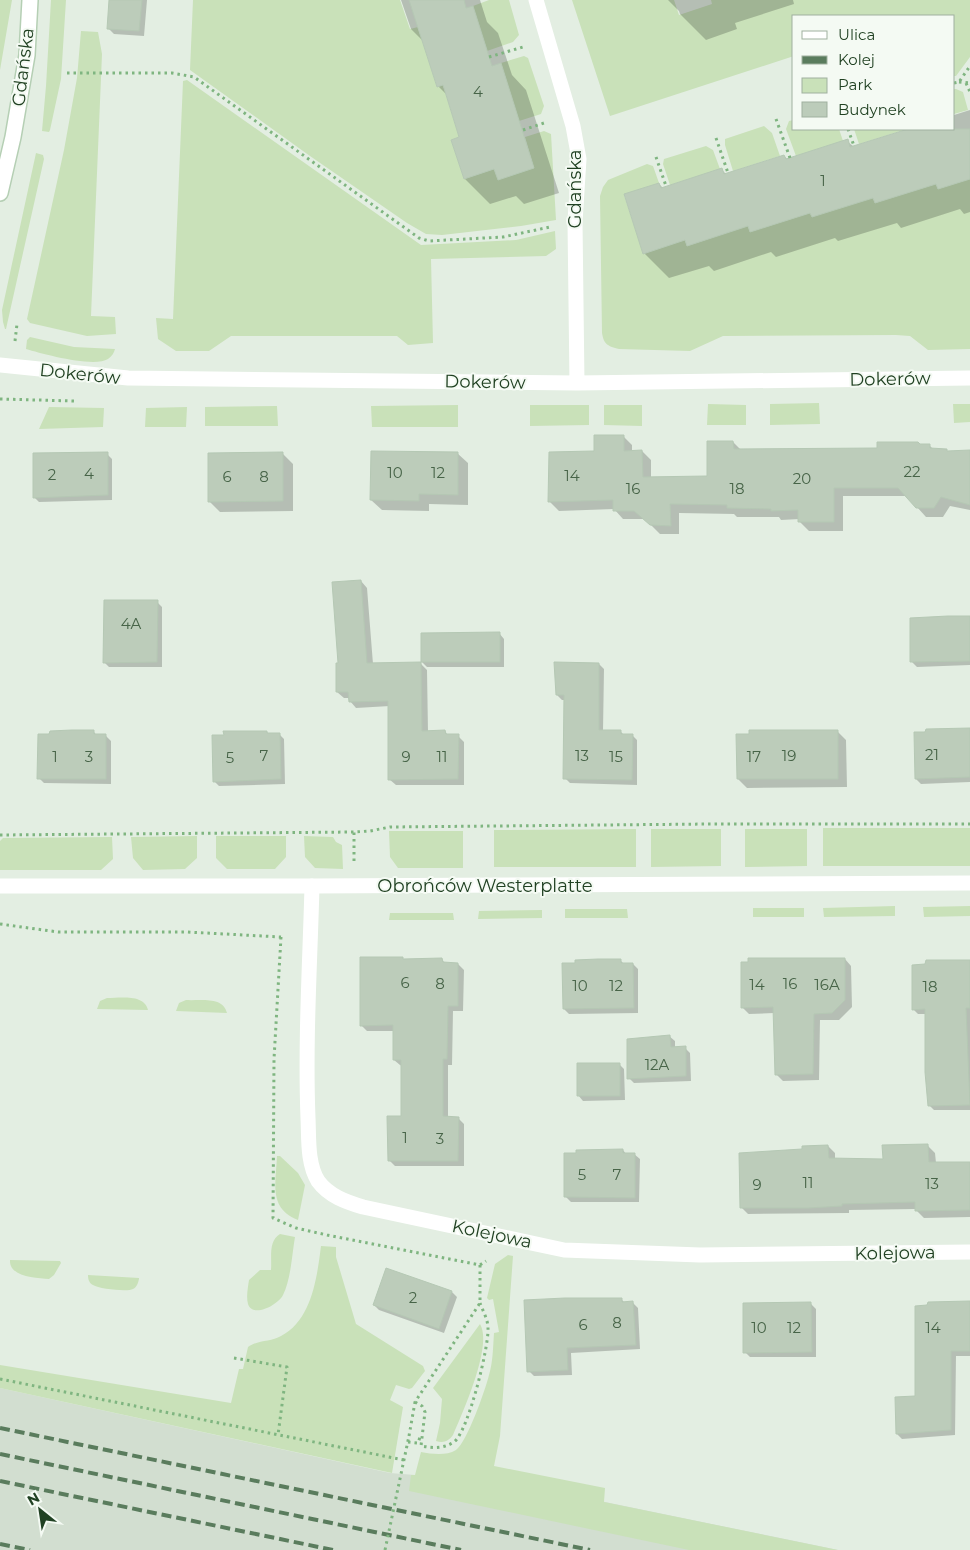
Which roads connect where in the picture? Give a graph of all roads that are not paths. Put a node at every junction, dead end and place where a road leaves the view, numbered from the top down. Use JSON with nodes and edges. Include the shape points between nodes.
{"nodes":[{"id":1,"x":30,"y":0,"type":"edge"},
{"id":2,"x":536,"y":0,"type":"edge"},
{"id":3,"x":0,"y":193,"type":"edge"},
{"id":4,"x":0,"y":365,"type":"edge"},
{"id":5,"x":970,"y":378,"type":"edge"},
{"id":6,"x":577,"y":383,"type":"junction"},
{"id":7,"x":970,"y":883,"type":"edge"},
{"id":8,"x":0,"y":886,"type":"edge"},
{"id":9,"x":312,"y":886,"type":"junction"},
{"id":10,"x":970,"y":1252,"type":"edge"}],
"edges":[{"from":1,"to":3,"type":"street","name":"Gdańska","via":[[27,54]]},
{"from":2,"to":6,"type":"street","name":"Gdańska","via":[[580,159],[575,222]]},
{"from":4,"to":6,"type":"street","name":"Dokerów","via":[[128,378]]},
{"from":5,"to":6,"type":"street","name":"Dokerów"},
{"from":7,"to":9,"type":"street","name":"Obrońców Westerplatte"},
{"from":8,"to":9,"type":"street","name":"Obrońców Westerplatte"},
{"from":9,"to":10,"type":"street","name":"Kolejowa","via":[[307,1090],[312,1168],[318,1181],[345,1202],[564,1250],[700,1255]]}]}
